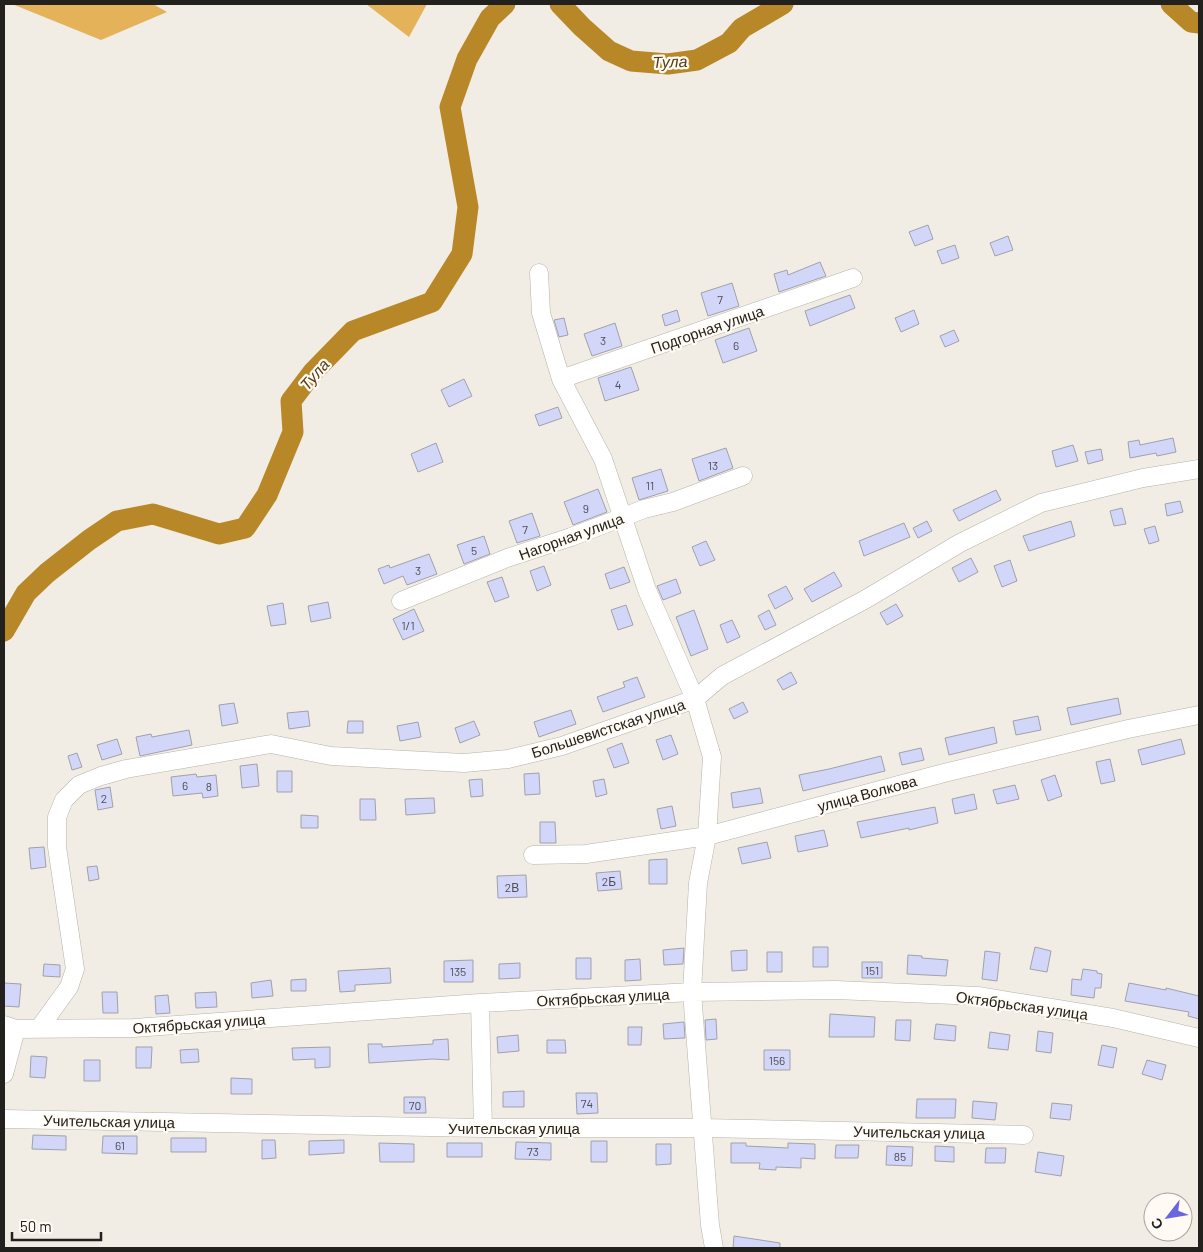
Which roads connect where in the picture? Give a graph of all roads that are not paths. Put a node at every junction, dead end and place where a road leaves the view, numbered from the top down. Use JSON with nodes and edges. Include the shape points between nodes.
{"nodes":[{"id":1,"x":539,"y":273,"type":"dead end"},
{"id":2,"x":853,"y":278,"type":"dead end"},
{"id":3,"x":561,"y":379,"type":"junction"},
{"id":4,"x":1199,"y":469,"type":"edge"},
{"id":5,"x":743,"y":476,"type":"dead end"},
{"id":6,"x":624,"y":518,"type":"junction"},
{"id":7,"x":402,"y":601,"type":"dead end"},
{"id":8,"x":695,"y":699,"type":"junction"},
{"id":9,"x":1199,"y":715,"type":"edge"},
{"id":10,"x":707,"y":836,"type":"junction"},
{"id":11,"x":533,"y":855,"type":"dead end"},
{"id":12,"x":692,"y":992,"type":"junction"},
{"id":13,"x":480,"y":1004,"type":"junction"},
{"id":14,"x":10,"y":1027,"type":"edge"},
{"id":15,"x":40,"y":1028,"type":"junction"},
{"id":16,"x":1199,"y":1038,"type":"edge"},
{"id":17,"x":4,"y":1074,"type":"edge"},
{"id":18,"x":4,"y":1119,"type":"edge"},
{"id":19,"x":483,"y":1128,"type":"junction"},
{"id":20,"x":702,"y":1128,"type":"junction"},
{"id":21,"x":1024,"y":1135,"type":"dead end"},
{"id":22,"x":714,"y":1248,"type":"edge"}],
"edges":[{"from":1,"to":3,"type":"street","via":[[541,313]]},
{"from":2,"to":3,"type":"street","name":"Подгорная улица"},
{"from":3,"to":6,"type":"street","via":[[603,459]]},
{"from":4,"to":8,"type":"street","name":"Большевистская улица","via":[[1143,478],[1040,504],[960,543],[866,599],[722,676]]},
{"from":5,"to":6,"type":"street","name":"Нагорная улица"},
{"from":6,"to":7,"type":"street","name":"Нагорная улица","via":[[507,558]]},
{"from":6,"to":8,"type":"street","via":[[647,590]]},
{"from":8,"to":10,"type":"street","via":[[712,756]]},
{"from":8,"to":15,"type":"street","name":"Большевистская улица","via":[[562,746],[508,759],[464,763],[399,761],[331,756],[271,744],[126,769],[80,785],[64,800],[57,817],[57,847],[75,968],[70,987]]},
{"from":9,"to":10,"type":"street","name":"улица Волкова","via":[[953,771]]},
{"from":10,"to":11,"type":"street","name":"улица Волкова","via":[[586,854]]},
{"from":10,"to":12,"type":"street","via":[[698,883]]},
{"from":12,"to":13,"type":"street","name":"Октябрьская улица"},
{"from":12,"to":16,"type":"street","name":"Октябрьская улица","via":[[836,990],[978,996],[1113,1018]]},
{"from":12,"to":20,"type":"street"},
{"from":13,"to":15,"type":"street","name":"Октябрьская улица","via":[[134,1028]]},
{"from":13,"to":19,"type":"street"},
{"from":14,"to":15,"type":"street","name":"Октябрьская улица"},
{"from":14,"to":17,"type":"street"},
{"from":18,"to":19,"type":"street","name":"Учительская улица"},
{"from":19,"to":20,"type":"street","name":"Учительская улица"},
{"from":20,"to":21,"type":"street","name":"Учительская улица"},
{"from":20,"to":22,"type":"street"}]}
